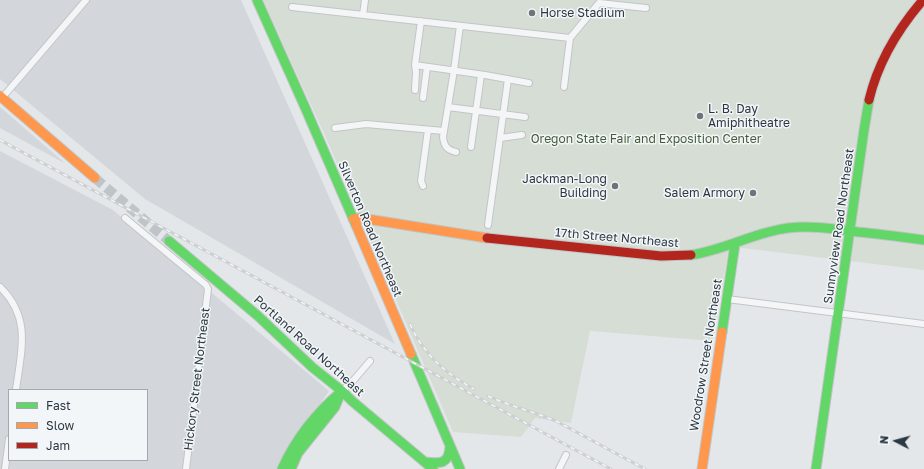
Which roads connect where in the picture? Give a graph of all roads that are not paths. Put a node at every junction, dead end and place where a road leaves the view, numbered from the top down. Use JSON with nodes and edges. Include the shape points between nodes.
{"nodes":[{"id":1,"x":86,"y":0,"type":"edge"},
{"id":2,"x":257,"y":0,"type":"edge"},
{"id":3,"x":365,"y":0,"type":"edge"},
{"id":4,"x":923,"y":0,"type":"edge"},
{"id":5,"x":292,"y":7,"type":"dead end"},
{"id":6,"x":646,"y":8,"type":"dead end"},
{"id":7,"x":363,"y":15,"type":"junction"},
{"id":8,"x":421,"y":21,"type":"junction"},
{"id":9,"x":460,"y":26,"type":"junction"},
{"id":10,"x":570,"y":38,"type":"junction"},
{"id":11,"x":415,"y":66,"type":"junction"},
{"id":12,"x":427,"y":67,"type":"junction"},
{"id":13,"x":454,"y":70,"type":"junction"},
{"id":14,"x":481,"y":75,"type":"junction"},
{"id":15,"x":508,"y":79,"type":"junction"},
{"id":16,"x":529,"y":83,"type":"dead end"},
{"id":17,"x":564,"y":87,"type":"dead end"},
{"id":18,"x":415,"y":90,"type":"dead end"},
{"id":19,"x":1,"y":97,"type":"edge"},
{"id":20,"x":423,"y":98,"type":"dead end"},
{"id":21,"x":448,"y":108,"type":"junction"},
{"id":22,"x":476,"y":111,"type":"junction"},
{"id":23,"x":503,"y":114,"type":"junction"},
{"id":24,"x":525,"y":117,"type":"dead end"},
{"id":25,"x":335,"y":128,"type":"dead end"},
{"id":26,"x":428,"y":130,"type":"junction"},
{"id":27,"x":444,"y":131,"type":"junction"},
{"id":28,"x":522,"y":135,"type":"dead end"},
{"id":29,"x":500,"y":138,"type":"junction"},
{"id":30,"x":471,"y":147,"type":"dead end"},
{"id":31,"x":456,"y":152,"type":"dead end"},
{"id":32,"x":95,"y":178,"type":"tunnel mouth"},
{"id":33,"x":423,"y":186,"type":"dead end"},
{"id":34,"x":125,"y":218,"type":"dead end"},
{"id":35,"x":353,"y":219,"type":"junction"},
{"id":36,"x":488,"y":225,"type":"dead end"},
{"id":37,"x":850,"y":231,"type":"junction"},
{"id":38,"x":924,"y":240,"type":"edge"},
{"id":39,"x":169,"y":241,"type":"tunnel mouth"},
{"id":40,"x":735,"y":244,"type":"junction"},
{"id":41,"x":0,"y":287,"type":"edge"},
{"id":42,"x":727,"y":299,"type":"junction"},
{"id":43,"x":838,"y":314,"type":"junction"},
{"id":44,"x":924,"y":324,"type":"edge"},
{"id":45,"x":370,"y":361,"type":"dead end"},
{"id":46,"x":16,"y":389,"type":"edge"},
{"id":47,"x":342,"y":391,"type":"junction"},
{"id":48,"x":8,"y":446,"type":"edge"},
{"id":49,"x":450,"y":446,"type":"junction"},
{"id":50,"x":566,"y":455,"type":"dead end"},
{"id":51,"x":425,"y":462,"type":"junction"},
{"id":52,"x":5,"y":469,"type":"edge"},
{"id":53,"x":186,"y":469,"type":"edge"},
{"id":54,"x":282,"y":469,"type":"edge"},
{"id":55,"x":290,"y":469,"type":"edge"},
{"id":56,"x":433,"y":469,"type":"edge"},
{"id":57,"x":460,"y":469,"type":"edge"},
{"id":58,"x":559,"y":469,"type":"edge"},
{"id":59,"x":702,"y":469,"type":"edge"},
{"id":60,"x":816,"y":469,"type":"edge"}],
"edges":[{"from":1,"to":19,"type":"street"},
{"from":2,"to":35,"type":"main road","name":"Silverton Road Northeast"},
{"from":3,"to":7,"type":"street"},
{"from":4,"to":37,"type":"main road","name":"Sunnyview Road Northeast","via":[[910,15],[886,53],[875,81],[868,105]]},
{"from":5,"to":7,"type":"street"},
{"from":6,"to":10,"type":"street","via":[[599,4]]},
{"from":7,"to":8,"type":"street"},
{"from":8,"to":9,"type":"street"},
{"from":8,"to":11,"type":"street"},
{"from":9,"to":10,"type":"street"},
{"from":9,"to":13,"type":"street"},
{"from":10,"to":17,"type":"street"},
{"from":11,"to":12,"type":"street"},
{"from":11,"to":18,"type":"street"},
{"from":12,"to":13,"type":"street"},
{"from":12,"to":20,"type":"street"},
{"from":13,"to":14,"type":"street"},
{"from":13,"to":21,"type":"street"},
{"from":14,"to":15,"type":"street"},
{"from":14,"to":22,"type":"street"},
{"from":15,"to":16,"type":"street"},
{"from":15,"to":23,"type":"street"},
{"from":19,"to":32,"type":"main road"},
{"from":21,"to":22,"type":"street"},
{"from":21,"to":27,"type":"street"},
{"from":22,"to":23,"type":"street"},
{"from":22,"to":30,"type":"street"},
{"from":23,"to":24,"type":"street"},
{"from":23,"to":29,"type":"street"},
{"from":25,"to":26,"type":"street","via":[[366,124]]},
{"from":26,"to":27,"type":"street"},
{"from":26,"to":33,"type":"street","via":[[421,181]]},
{"from":27,"to":31,"type":"street","via":[[447,148]]},
{"from":28,"to":29,"type":"street"},
{"from":29,"to":36,"type":"street"},
{"from":34,"to":53,"type":"street","name":"Hickory Street Northeast","via":[[208,289]]},
{"from":35,"to":40,"type":"main road","name":"17th Street Northeast","via":[[361,218],[483,238],[661,256],[703,253]]},
{"from":35,"to":49,"type":"main road","name":"Silverton Road Northeast"},
{"from":37,"to":38,"type":"main road","name":"17th Street Northeast"},
{"from":37,"to":40,"type":"main road","name":"17th Street Northeast","via":[[817,227],[788,228]]},
{"from":37,"to":43,"type":"main road","name":"Sunnyview Road Northeast"},
{"from":39,"to":47,"type":"main road","name":"Portland Road Northeast"},
{"from":40,"to":42,"type":"main road","name":"Woodrow Street Northeast"},
{"from":41,"to":46,"type":"street","via":[[10,298],[22,325]]},
{"from":42,"to":43,"type":"street"},
{"from":42,"to":59,"type":"main road","name":"Woodrow Street Northeast"},
{"from":43,"to":44,"type":"street"},
{"from":43,"to":60,"type":"main road","name":"Sunnyview Road Northeast"},
{"from":45,"to":47,"type":"street"},
{"from":47,"to":51,"type":"main road","name":"Portland Road Northeast"},
{"from":47,"to":54,"type":"main road","via":[[328,402],[297,441]]},
{"from":47,"to":55,"type":"main road","via":[[335,407],[298,453]]},
{"from":48,"to":52,"type":"street"},
{"from":49,"to":51,"type":"main road","via":[[449,458],[445,461],[437,464]]},
{"from":49,"to":57,"type":"main road","name":"Silverton Road Northeast"},
{"from":50,"to":58,"type":"street"},
{"from":51,"to":56,"type":"main road","name":"Portland Road Northeast"}]}
